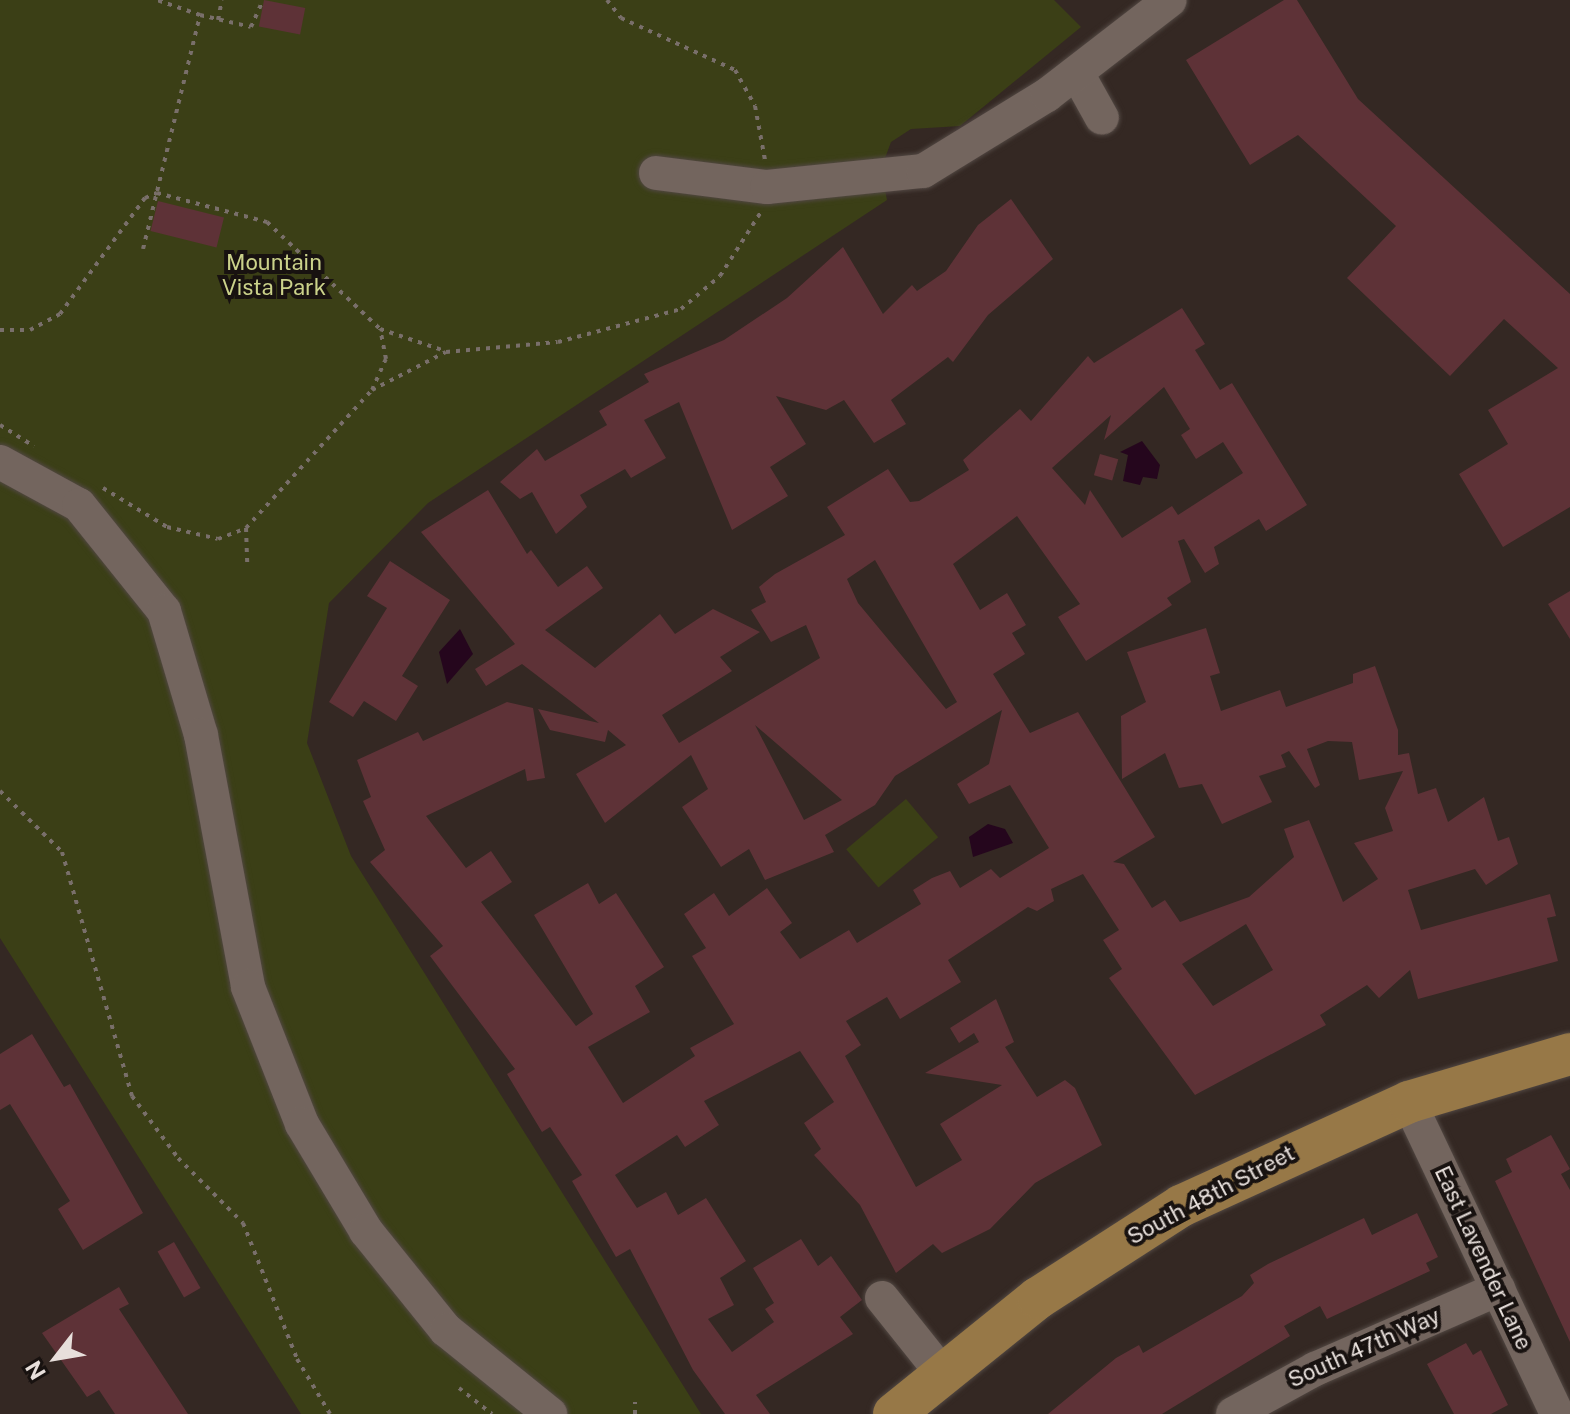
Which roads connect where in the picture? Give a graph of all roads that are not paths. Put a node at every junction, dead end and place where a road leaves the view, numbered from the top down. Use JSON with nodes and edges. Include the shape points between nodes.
{"nodes":[{"id":1,"x":1170,"y":0,"type":"edge"},
{"id":2,"x":1077,"y":73,"type":"junction"},
{"id":3,"x":1102,"y":118,"type":"dead end"},
{"id":4,"x":656,"y":173,"type":"dead end"},
{"id":5,"x":0,"y":462,"type":"edge"},
{"id":6,"x":1570,"y":1054,"type":"edge"},
{"id":7,"x":1409,"y":1102,"type":"junction"},
{"id":8,"x":1498,"y":1289,"type":"junction"},
{"id":9,"x":882,"y":1298,"type":"dead end"},
{"id":10,"x":941,"y":1372,"type":"junction"},
{"id":11,"x":550,"y":1414,"type":"edge"},
{"id":12,"x":894,"y":1414,"type":"edge"},
{"id":13,"x":1233,"y":1414,"type":"edge"},
{"id":14,"x":1557,"y":1414,"type":"edge"}],
"edges":[{"from":1,"to":2,"type":"street"},
{"from":2,"to":3,"type":"street"},
{"from":2,"to":4,"type":"street","via":[[923,171],[767,187]]},
{"from":5,"to":11,"type":"street","via":[[79,505],[164,611],[201,735],[248,987],[302,1124],[366,1231],[446,1330]]},
{"from":6,"to":7,"type":"main road","name":"South 48th Street"},
{"from":7,"to":8,"type":"street","name":"East Lavender Lane"},
{"from":7,"to":10,"type":"main road","name":"South 48th Street","via":[[1181,1206],[1077,1270]]},
{"from":8,"to":13,"type":"street","name":"South 47th Way","via":[[1315,1369]]},
{"from":8,"to":14,"type":"street","name":"East Lavender Lane"},
{"from":9,"to":10,"type":"street"},
{"from":10,"to":12,"type":"main road","name":"South 48th Street"}]}
